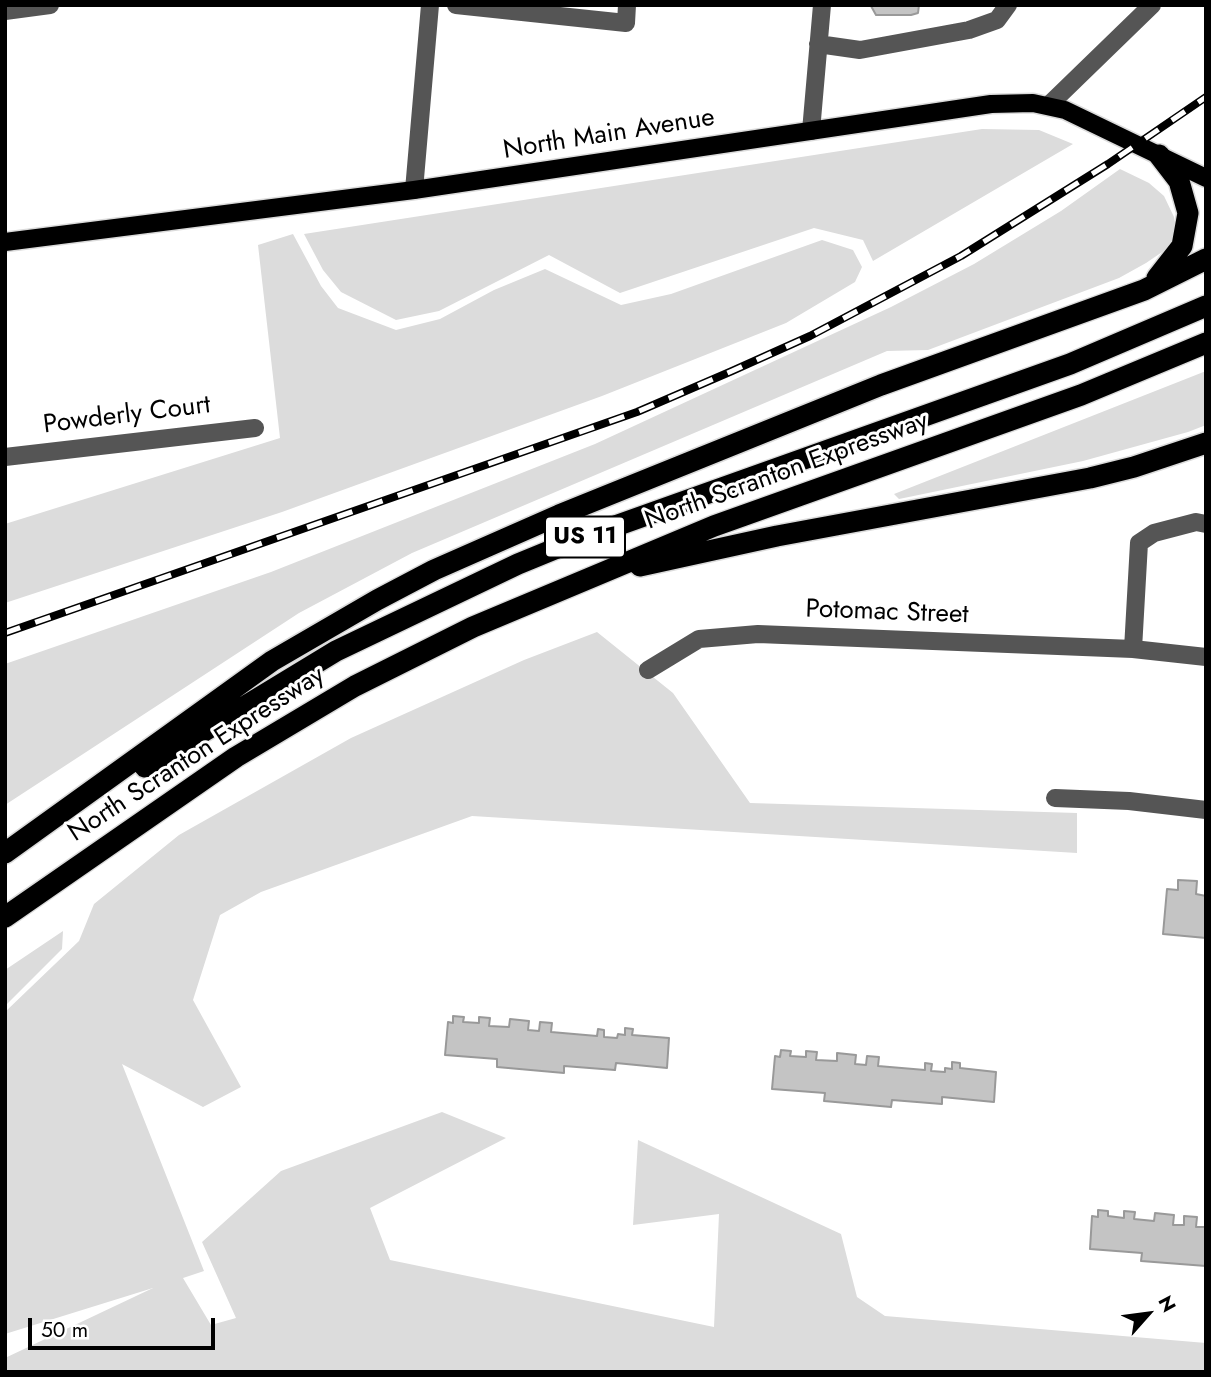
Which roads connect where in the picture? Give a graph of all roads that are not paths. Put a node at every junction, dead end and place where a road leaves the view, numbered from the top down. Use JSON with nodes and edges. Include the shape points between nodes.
{"nodes":[{"id":1,"x":50,"y":5,"type":"edge"},
{"id":2,"x":430,"y":5,"type":"edge"},
{"id":3,"x":456,"y":5,"type":"edge"},
{"id":4,"x":627,"y":5,"type":"edge"},
{"id":5,"x":822,"y":5,"type":"edge"},
{"id":6,"x":1008,"y":5,"type":"edge"},
{"id":7,"x":1152,"y":5,"type":"edge"},
{"id":8,"x":5,"y":10,"type":"edge"},
{"id":9,"x":818,"y":44,"type":"junction"},
{"id":10,"x":1049,"y":105,"type":"junction"},
{"id":11,"x":811,"y":131,"type":"junction"},
{"id":12,"x":1159,"y":155,"type":"junction"},
{"id":13,"x":1206,"y":178,"type":"edge"},
{"id":14,"x":414,"y":190,"type":"junction"},
{"id":15,"x":5,"y":242,"type":"edge"},
{"id":16,"x":1206,"y":259,"type":"edge"},
{"id":17,"x":1144,"y":290,"type":"junction"},
{"id":18,"x":1206,"y":306,"type":"edge"},
{"id":19,"x":1206,"y":343,"type":"edge"},
{"id":20,"x":255,"y":428,"type":"dead end"},
{"id":21,"x":1206,"y":443,"type":"edge"},
{"id":22,"x":5,"y":457,"type":"edge"},
{"id":23,"x":1206,"y":524,"type":"edge"},
{"id":24,"x":594,"y":576,"type":"junction"},
{"id":25,"x":1133,"y":649,"type":"junction"},
{"id":26,"x":1206,"y":657,"type":"edge"},
{"id":27,"x":648,"y":670,"type":"dead end"},
{"id":28,"x":1055,"y":798,"type":"dead end"},
{"id":29,"x":1206,"y":810,"type":"edge"},
{"id":30,"x":5,"y":853,"type":"edge"},
{"id":31,"x":5,"y":917,"type":"edge"}],
"edges":[{"from":1,"to":8,"type":"street"},
{"from":2,"to":14,"type":"street"},
{"from":3,"to":4,"type":"street","via":[[626,23]]},
{"from":5,"to":9,"type":"street"},
{"from":6,"to":9,"type":"street","via":[[997,20],[969,30],[860,50]]},
{"from":7,"to":10,"type":"street"},
{"from":9,"to":11,"type":"street"},
{"from":10,"to":11,"type":"main road","name":"North Main Avenue","via":[[981,105]]},
{"from":10,"to":12,"type":"main road","name":"North Main Avenue"},
{"from":11,"to":14,"type":"main road","name":"North Main Avenue"},
{"from":12,"to":13,"type":"main road","name":"North Main Avenue"},
{"from":12,"to":17,"type":"highway","via":[[1186,198],[1187,233],[1173,262]]},
{"from":14,"to":15,"type":"main road","name":"North Main Avenue"},
{"from":16,"to":17,"type":"highway"},
{"from":17,"to":30,"type":"highway","via":[[881,385],[434,570],[272,661]]},
{"from":18,"to":30,"type":"highway","name":"North Scranton Expressway","number":"US 11","via":[[1070,364],[579,539],[456,591],[276,685]]},
{"from":19,"to":24,"type":"highway","name":"North Scranton Expressway","number":"US 11","via":[[1081,395],[713,526]]},
{"from":20,"to":22,"type":"street","name":"Powderly Court"},
{"from":21,"to":24,"type":"highway","via":[[1090,478],[777,536]]},
{"from":23,"to":25,"type":"street","via":[[1196,522],[1154,533],[1139,543]]},
{"from":24,"to":31,"type":"highway","name":"North Scranton Expressway","number":"US 11","via":[[438,644],[297,719]]},
{"from":25,"to":26,"type":"street","name":"Potomac Street"},
{"from":25,"to":27,"type":"street","name":"Potomac Street","via":[[758,634],[699,639]]},
{"from":28,"to":29,"type":"street"}]}
